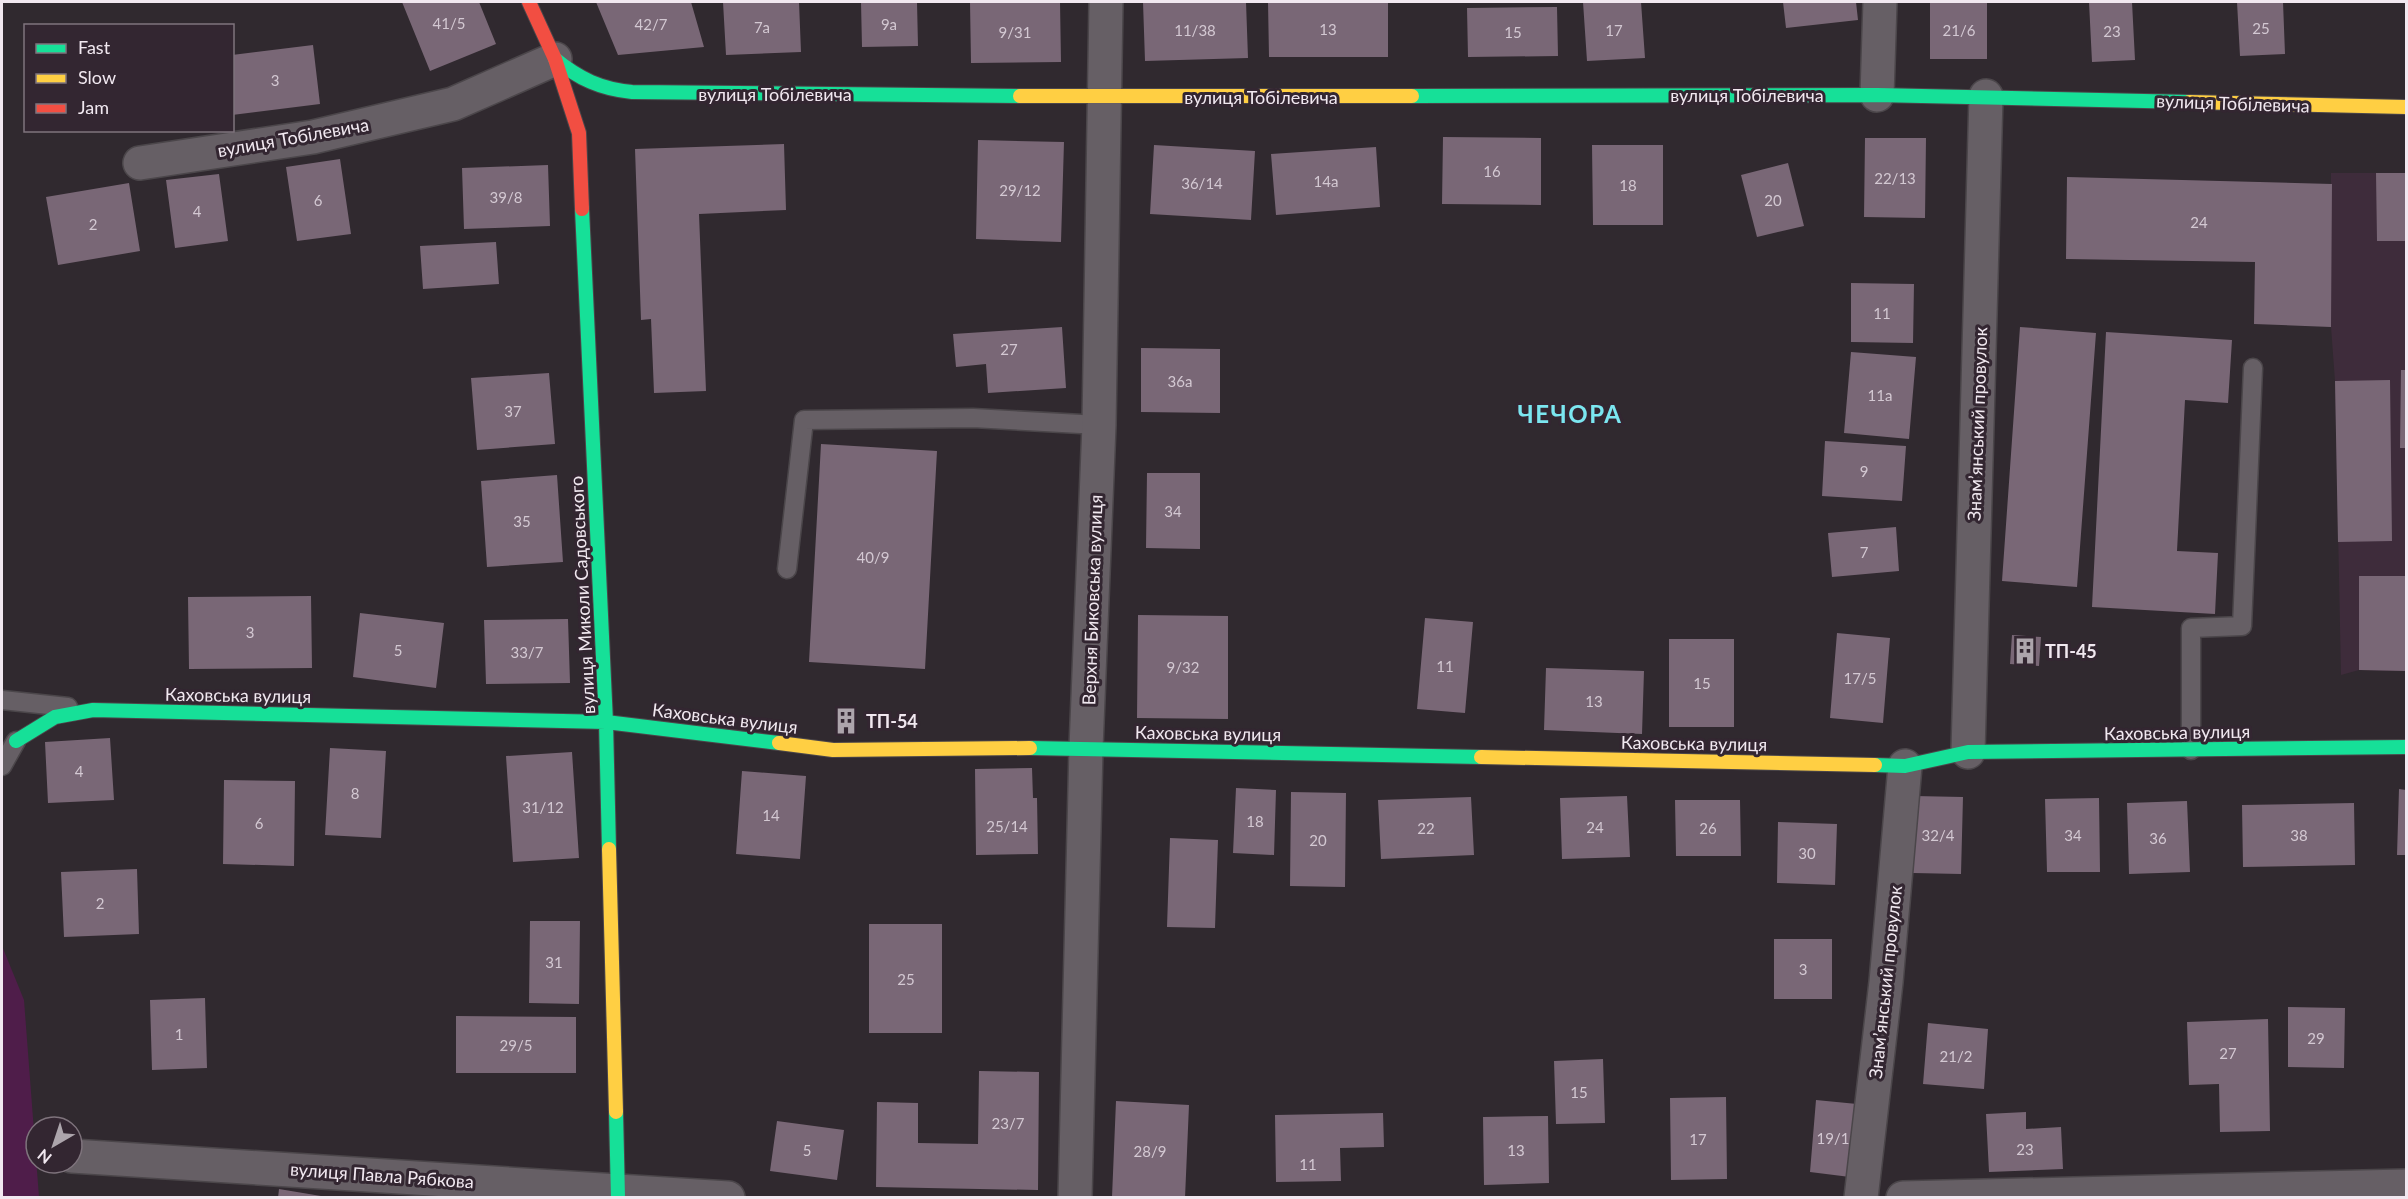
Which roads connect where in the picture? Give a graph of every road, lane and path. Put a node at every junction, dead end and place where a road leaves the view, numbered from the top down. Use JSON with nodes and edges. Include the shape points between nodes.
{"nodes":[{"id":1,"x":529,"y":2,"type":"edge"},
{"id":2,"x":1106,"y":2,"type":"edge"},
{"id":3,"x":1880,"y":2,"type":"edge"},
{"id":4,"x":555,"y":59,"type":"junction"},
{"id":5,"x":1877,"y":94,"type":"junction"},
{"id":6,"x":1986,"y":96,"type":"junction"},
{"id":7,"x":1104,"y":97,"type":"junction"},
{"id":8,"x":2406,"y":107,"type":"edge"},
{"id":9,"x":140,"y":163,"type":"dead end"},
{"id":10,"x":2253,"y":368,"type":"dead end"},
{"id":11,"x":1099,"y":425,"type":"junction"},
{"id":12,"x":787,"y":569,"type":"dead end"},
{"id":13,"x":2,"y":700,"type":"edge"},
{"id":14,"x":93,"y":710,"type":"junction"},
{"id":15,"x":606,"y":722,"type":"junction"},
{"id":16,"x":9,"y":743,"type":"edge"},
{"id":17,"x":2406,"y":747,"type":"edge"},
{"id":18,"x":1086,"y":748,"type":"junction"},
{"id":19,"x":2191,"y":750,"type":"junction"},
{"id":20,"x":1968,"y":752,"type":"junction"},
{"id":21,"x":2,"y":766,"type":"edge"},
{"id":22,"x":1905,"y":766,"type":"junction"},
{"id":23,"x":84,"y":1157,"type":"edge"},
{"id":24,"x":2406,"y":1186,"type":"edge"},
{"id":25,"x":618,"y":1194,"type":"edge"},
{"id":26,"x":728,"y":1197,"type":"edge"},
{"id":27,"x":1075,"y":1197,"type":"edge"},
{"id":28,"x":1861,"y":1197,"type":"edge"},
{"id":29,"x":1903,"y":1197,"type":"edge"}],
"edges":[{"from":1,"to":4,"type":"street","name":"вулиця Миколи Садовського"},
{"from":2,"to":7,"type":"street","name":"Верхня Биковська вулиця"},
{"from":3,"to":5,"type":"street"},
{"from":4,"to":7,"type":"street","name":"вулиця Тобілевича","via":[[574,76],[615,92]]},
{"from":4,"to":9,"type":"street","name":"вулиця Тобілевича","via":[[453,104],[313,137]]},
{"from":4,"to":15,"type":"street","name":"вулиця Миколи Садовського","via":[[579,133]]},
{"from":5,"to":6,"type":"street","name":"вулиця Тобілевича"},
{"from":5,"to":7,"type":"street","name":"вулиця Тобілевича"},
{"from":6,"to":8,"type":"street","name":"вулиця Тобілевича"},
{"from":6,"to":20,"type":"street","name":"Знамʼянський провулок"},
{"from":7,"to":11,"type":"street","name":"Верхня Биковська вулиця"},
{"from":10,"to":19,"type":"lane","via":[[2242,626],[2191,628]]},
{"from":11,"to":12,"type":"lane","via":[[973,418],[804,420]]},
{"from":11,"to":18,"type":"street","name":"Верхня Биковська вулиця"},
{"from":13,"to":14,"type":"lane"},
{"from":14,"to":15,"type":"street","name":"Каховська вулиця"},
{"from":14,"to":16,"type":"street","name":"Каховська вулиця","via":[[55,717]]},
{"from":15,"to":18,"type":"street","name":"Каховська вулиця","via":[[832,750]]},
{"from":15,"to":25,"type":"street","name":"вулиця Миколи Садовського"},
{"from":16,"to":21,"type":"lane"},
{"from":17,"to":19,"type":"street","name":"Каховська вулиця"},
{"from":18,"to":22,"type":"street","name":"Каховська вулиця"},
{"from":18,"to":27,"type":"street","name":"Верхня Биковська вулиця"},
{"from":19,"to":20,"type":"street","name":"Каховська вулиця"},
{"from":20,"to":22,"type":"street","name":"Каховська вулиця"},
{"from":22,"to":28,"type":"street","name":"Знамʼянський провулок","via":[[1886,982]]},
{"from":23,"to":25,"type":"street","name":"вулиця Павла Рябкова"},
{"from":24,"to":29,"type":"street"},
{"from":25,"to":26,"type":"street","name":"вулиця Павла Рябкова"}]}
